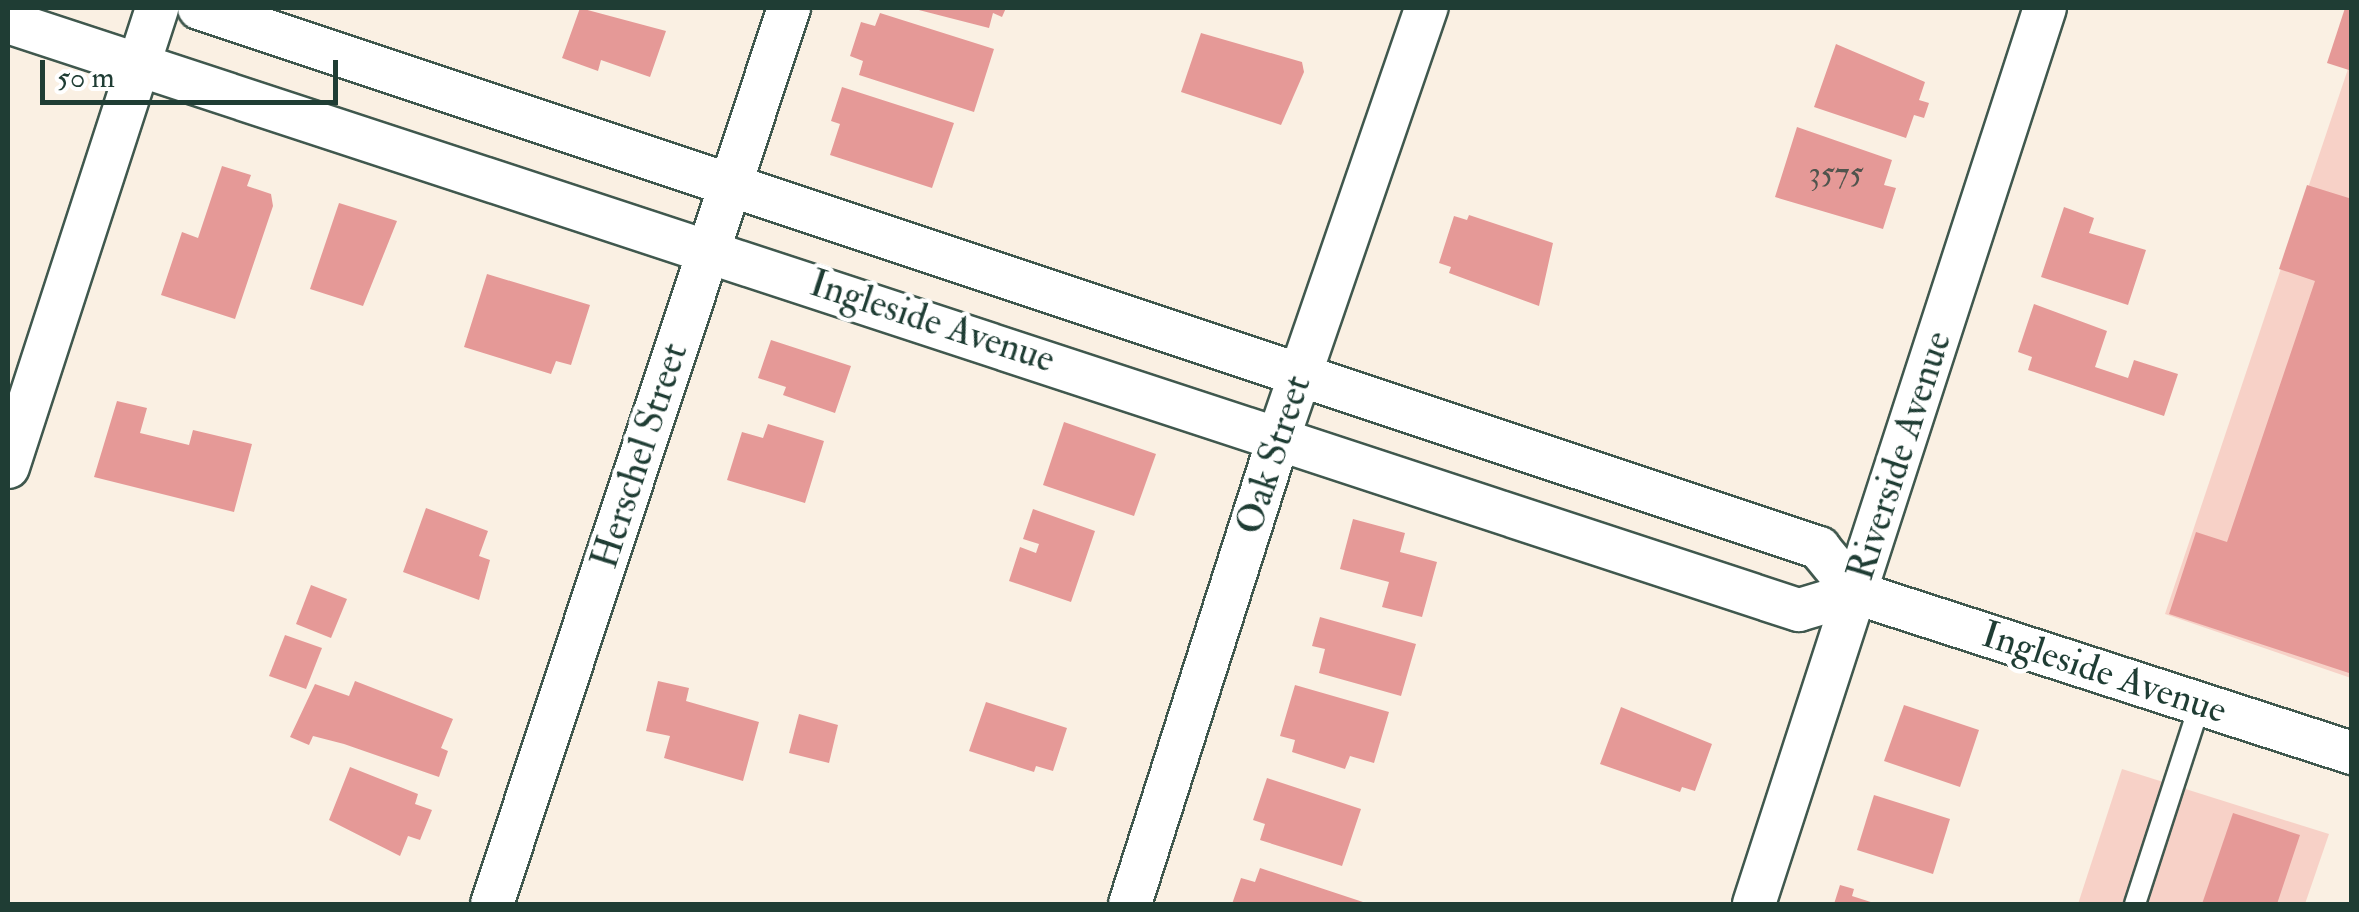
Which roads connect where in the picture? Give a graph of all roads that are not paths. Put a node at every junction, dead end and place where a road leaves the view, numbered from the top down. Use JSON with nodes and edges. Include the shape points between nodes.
{"nodes":[{"id":1,"x":157,"y":8,"type":"edge"},
{"id":2,"x":200,"y":8,"type":"edge"},
{"id":3,"x":790,"y":8,"type":"edge"},
{"id":4,"x":1426,"y":8,"type":"edge"},
{"id":5,"x":2045,"y":8,"type":"edge"},
{"id":6,"x":8,"y":22,"type":"edge"},
{"id":7,"x":134,"y":64,"type":"junction"},
{"id":8,"x":730,"y":185,"type":"junction"},
{"id":9,"x":709,"y":248,"type":"junction"},
{"id":10,"x":1300,"y":376,"type":"junction"},
{"id":11,"x":1279,"y":436,"type":"junction"},
{"id":12,"x":8,"y":467,"type":"edge"},
{"id":13,"x":1856,"y":594,"type":"junction"},
{"id":14,"x":2200,"y":704,"type":"junction"},
{"id":15,"x":2352,"y":753,"type":"edge"},
{"id":16,"x":492,"y":904,"type":"edge"},
{"id":17,"x":1130,"y":904,"type":"edge"},
{"id":18,"x":1754,"y":904,"type":"edge"},
{"id":19,"x":2135,"y":904,"type":"edge"}],
"edges":[{"from":1,"to":7,"type":"street"},
{"from":2,"to":8,"type":"street","name":"Ingleside Avenue"},
{"from":3,"to":8,"type":"street","name":"Herschel Street"},
{"from":4,"to":10,"type":"street","name":"Oak Street"},
{"from":5,"to":13,"type":"street","name":"Riverside Avenue"},
{"from":6,"to":7,"type":"street","name":"Ingleside Avenue"},
{"from":7,"to":9,"type":"street","name":"Ingleside Avenue"},
{"from":7,"to":12,"type":"street"},
{"from":8,"to":9,"type":"street","name":"Herschel Street"},
{"from":8,"to":10,"type":"street","name":"Ingleside Avenue"},
{"from":9,"to":11,"type":"street","name":"Ingleside Avenue"},
{"from":9,"to":16,"type":"street","name":"Herschel Street"},
{"from":10,"to":11,"type":"street","name":"Oak Street"},
{"from":10,"to":13,"type":"street","name":"Ingleside Avenue","via":[[1819,548]]},
{"from":11,"to":13,"type":"street","name":"Ingleside Avenue","via":[[1799,610]]},
{"from":11,"to":17,"type":"street","name":"Oak Street"},
{"from":13,"to":14,"type":"street","name":"Ingleside Avenue"},
{"from":13,"to":18,"type":"street","name":"Riverside Avenue"},
{"from":14,"to":15,"type":"street","name":"Ingleside Avenue"},
{"from":14,"to":19,"type":"lane"}]}
